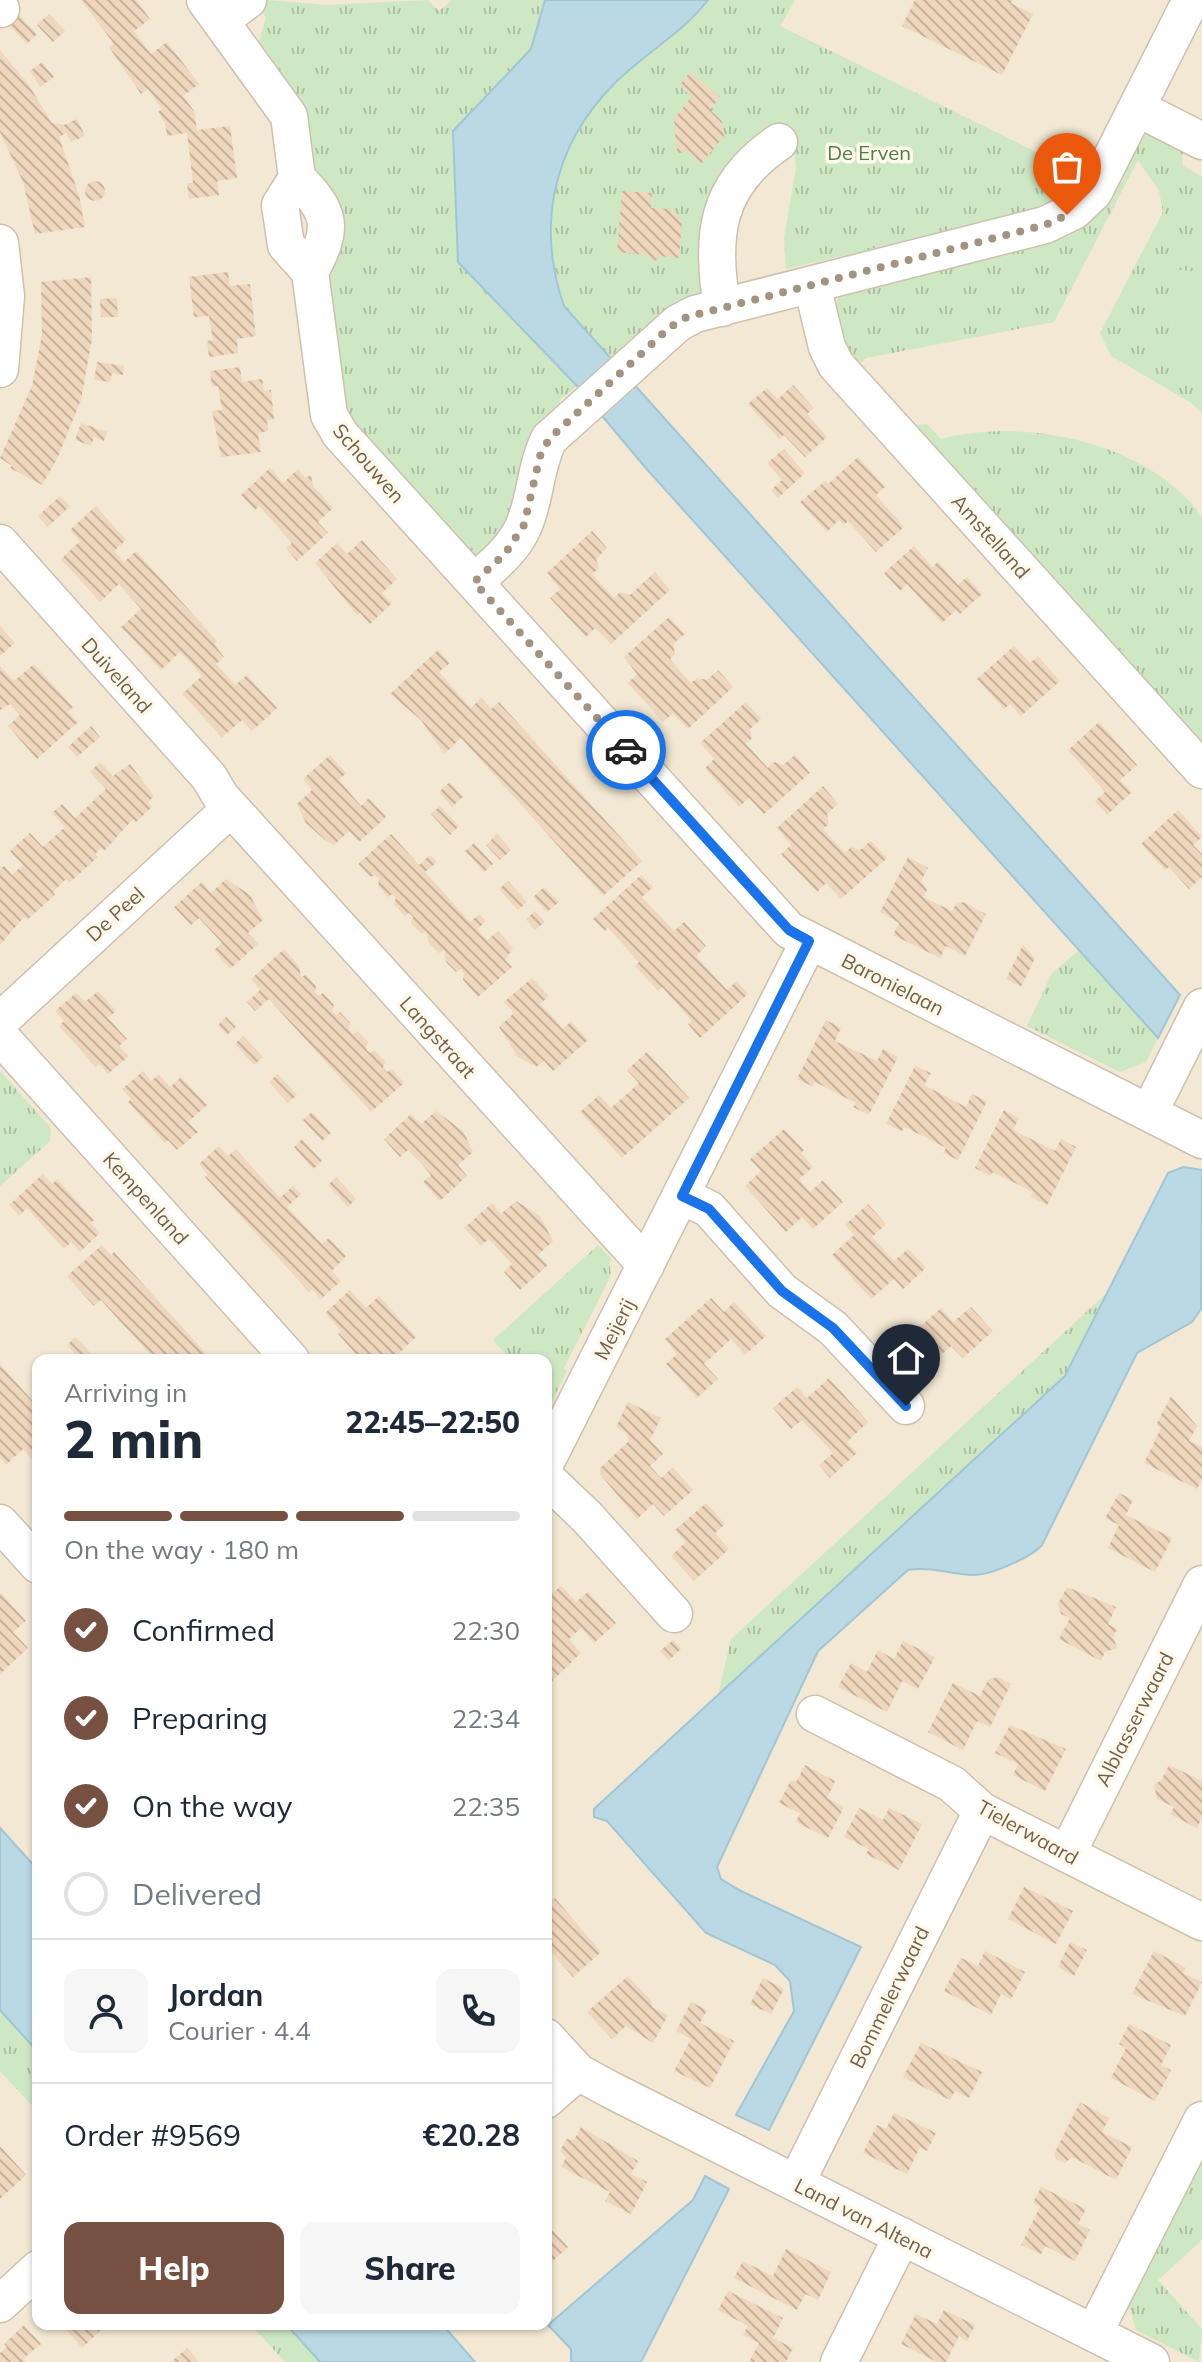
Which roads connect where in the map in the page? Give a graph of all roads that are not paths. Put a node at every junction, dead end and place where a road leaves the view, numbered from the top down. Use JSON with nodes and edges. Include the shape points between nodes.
{"nodes":[{"id":1,"x":1191,"y":0,"type":"edge"},
{"id":2,"x":224,"y":7,"type":"edge"},
{"id":3,"x":1137,"y":108,"type":"junction"},
{"id":4,"x":1202,"y":141,"type":"edge"},
{"id":5,"x":779,"y":142,"type":"dead end"},
{"id":6,"x":0,"y":243,"type":"edge"},
{"id":7,"x":812,"y":285,"type":"junction"},
{"id":8,"x":722,"y":308,"type":"junction"},
{"id":9,"x":0,"y":369,"type":"edge"},
{"id":10,"x":0,"y":543,"type":"edge"},
{"id":11,"x":474,"y":582,"type":"junction"},
{"id":12,"x":1202,"y":770,"type":"edge"},
{"id":13,"x":231,"y":808,"type":"junction"},
{"id":14,"x":809,"y":941,"type":"junction"},
{"id":15,"x":1202,"y":1007,"type":"edge"},
{"id":16,"x":0,"y":1021,"type":"edge"},
{"id":17,"x":0,"y":1036,"type":"edge"},
{"id":18,"x":1149,"y":1113,"type":"junction"},
{"id":19,"x":1199,"y":1138,"type":"edge"},
{"id":20,"x":682,"y":1196,"type":"junction"},
{"id":21,"x":646,"y":1265,"type":"junction"},
{"id":22,"x":286,"y":1354,"type":"edge"},
{"id":23,"x":906,"y":1406,"type":"dead end"},
{"id":24,"x":552,"y":1450,"type":"edge"},
{"id":25,"x":552,"y":1484,"type":"edge"},
{"id":26,"x":0,"y":1523,"type":"edge"},
{"id":27,"x":32,"y":1558,"type":"edge"},
{"id":28,"x":1202,"y":1584,"type":"edge"},
{"id":29,"x":674,"y":1614,"type":"dead end"},
{"id":30,"x":815,"y":1714,"type":"dead end"},
{"id":31,"x":982,"y":1811,"type":"junction"},
{"id":32,"x":1067,"y":1854,"type":"junction"},
{"id":33,"x":1202,"y":1922,"type":"edge"},
{"id":34,"x":552,"y":2044,"type":"edge"},
{"id":35,"x":578,"y":2072,"type":"junction"},
{"id":36,"x":552,"y":2095,"type":"edge"},
{"id":37,"x":1202,"y":2120,"type":"edge"},
{"id":38,"x":796,"y":2183,"type":"junction"},
{"id":39,"x":902,"y":2236,"type":"junction"},
{"id":40,"x":32,"y":2275,"type":"edge"},
{"id":41,"x":0,"y":2304,"type":"edge"},
{"id":42,"x":1094,"y":2333,"type":"junction"},
{"id":43,"x":839,"y":2362,"type":"edge"},
{"id":44,"x":1151,"y":2362,"type":"edge"}],
"edges":[{"from":1,"to":3,"type":"street"},
{"from":2,"to":11,"type":"street","name":"Schouwen","via":[[289,116],[297,178],[322,203],[327,241],[310,272],[332,421]]},
{"from":3,"to":4,"type":"street"},
{"from":3,"to":7,"type":"street","via":[[1094,192],[1060,219]]},
{"from":5,"to":8,"type":"street","via":[[740,176],[724,205],[716,243]]},
{"from":6,"to":9,"type":"street","via":[[6,315]]},
{"from":7,"to":8,"type":"street"},
{"from":7,"to":12,"type":"street","name":"Amstelland","via":[[836,365]]},
{"from":8,"to":11,"type":"street","via":[[687,317],[549,439],[515,542]]},
{"from":10,"to":13,"type":"street","name":"Duiveland"},
{"from":11,"to":14,"type":"street","name":"Baronielaan","via":[[789,930]]},
{"from":13,"to":16,"type":"street","name":"De Peel"},
{"from":13,"to":21,"type":"street","name":"Langstraat"},
{"from":14,"to":18,"type":"street","name":"Baronielaan"},
{"from":14,"to":20,"type":"street","name":"Meijerij"},
{"from":15,"to":18,"type":"street"},
{"from":17,"to":22,"type":"street","name":"Kempenland"},
{"from":18,"to":19,"type":"street","name":"Baronielaan"},
{"from":20,"to":21,"type":"street","name":"Meijerij"},
{"from":20,"to":23,"type":"street","via":[[709,1209],[782,1291],[833,1328]]},
{"from":21,"to":24,"type":"street","name":"Meijerij"},
{"from":25,"to":29,"type":"street"},
{"from":26,"to":27,"type":"street"},
{"from":28,"to":32,"type":"street","name":"Alblasserwaard"},
{"from":30,"to":31,"type":"street","name":"Tielerwaard","via":[[952,1784]]},
{"from":31,"to":32,"type":"street","name":"Tielerwaard"},
{"from":31,"to":38,"type":"street","name":"Bommelerwaard"},
{"from":32,"to":33,"type":"street","name":"Tielerwaard"},
{"from":34,"to":35,"type":"street","name":"Land van Altena"},
{"from":35,"to":36,"type":"street"},
{"from":35,"to":38,"type":"street","name":"Land van Altena"},
{"from":37,"to":42,"type":"street"},
{"from":38,"to":39,"type":"street","name":"Land van Altena"},
{"from":39,"to":42,"type":"street","name":"Land van Altena"},
{"from":39,"to":43,"type":"street"},
{"from":40,"to":41,"type":"street"},
{"from":42,"to":44,"type":"street","name":"Land van Altena"}]}
